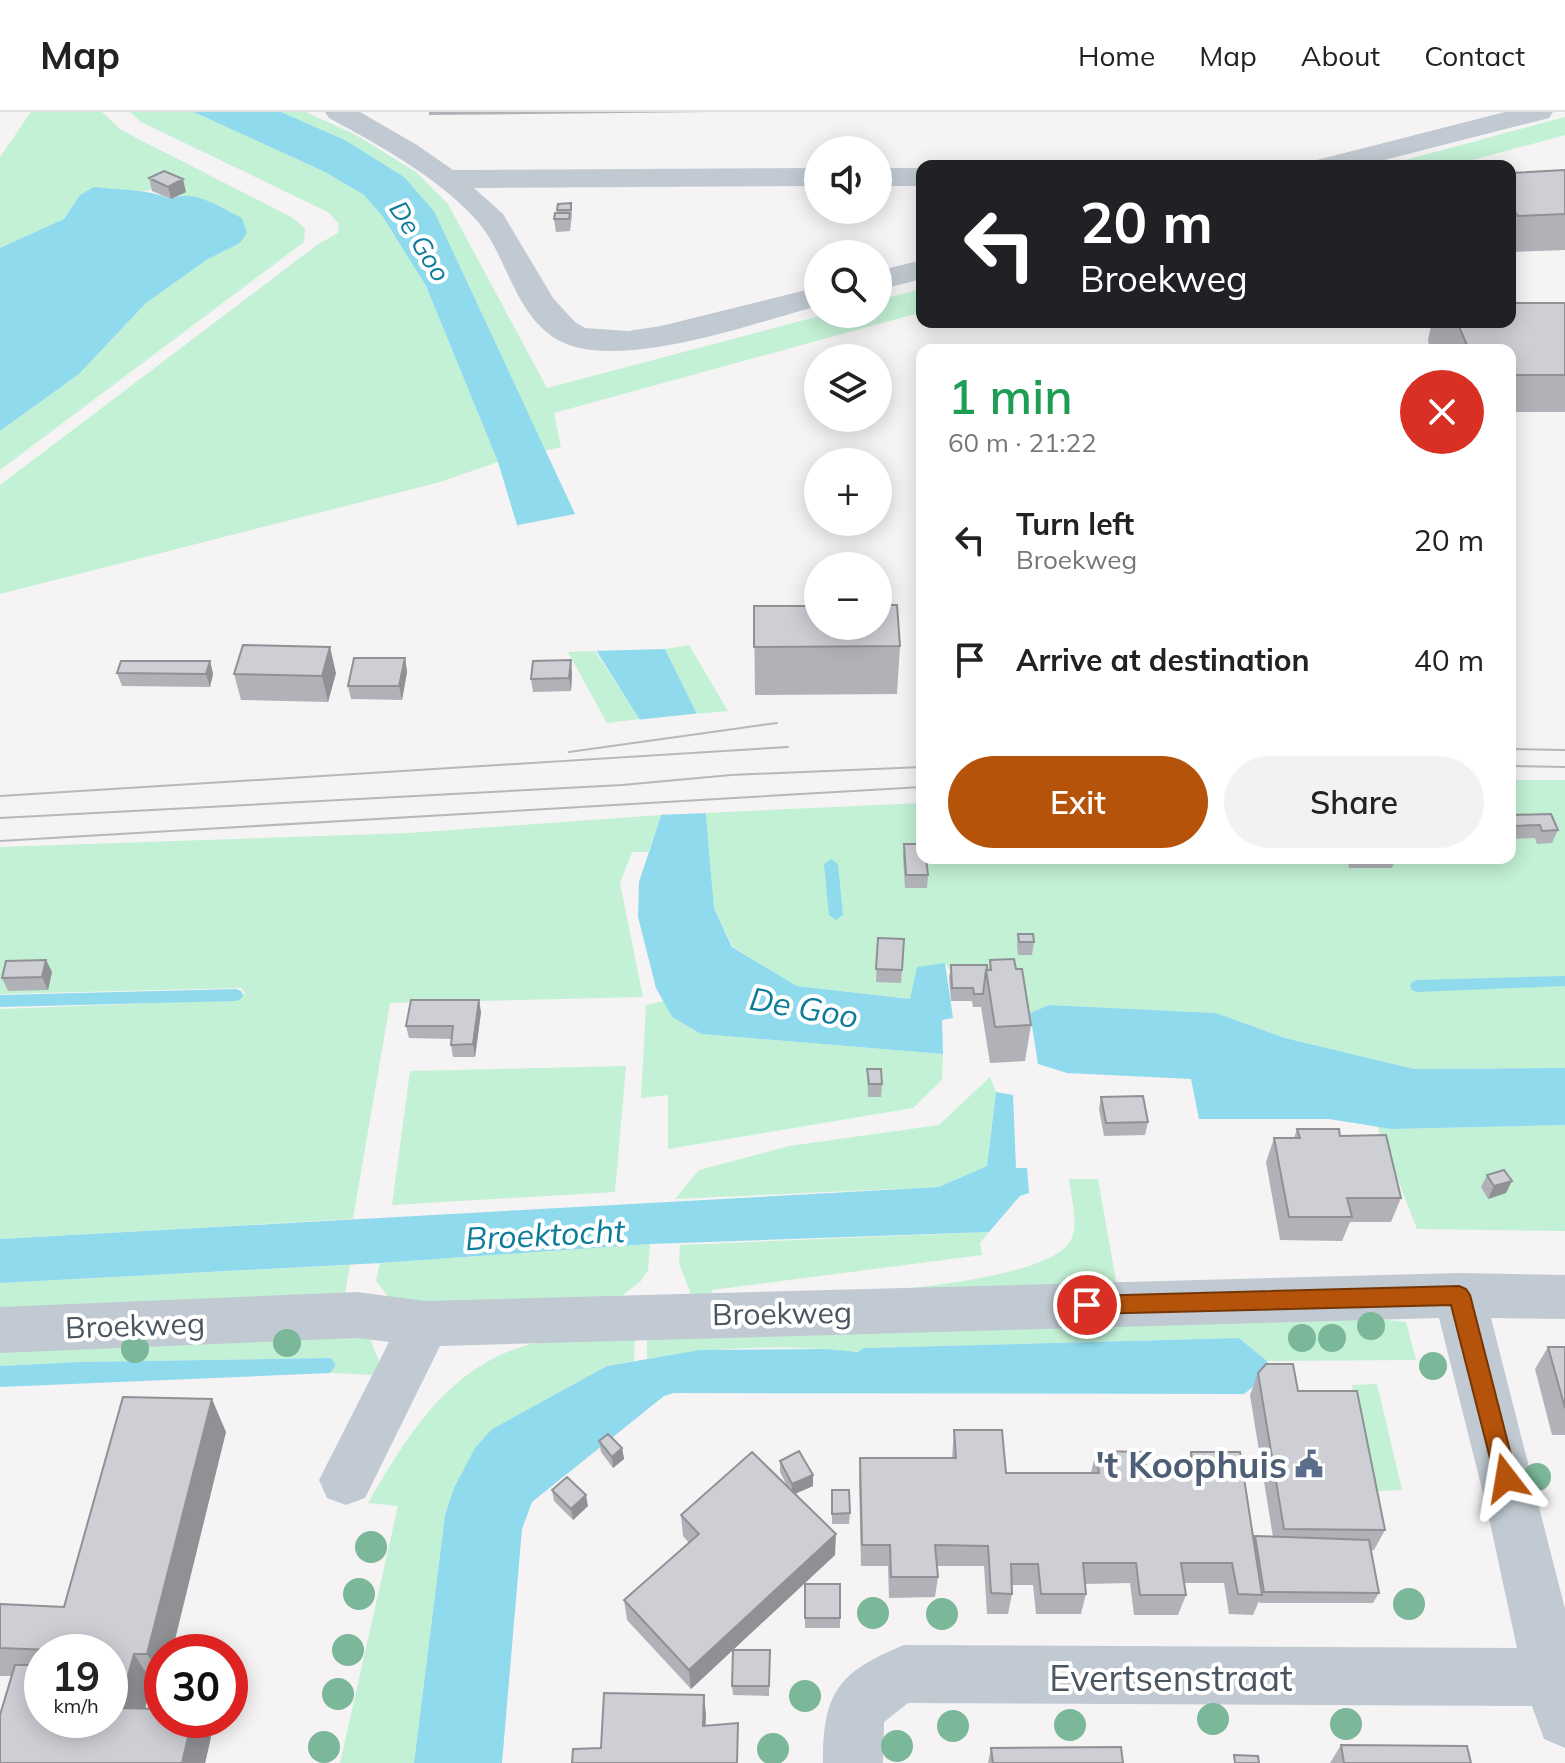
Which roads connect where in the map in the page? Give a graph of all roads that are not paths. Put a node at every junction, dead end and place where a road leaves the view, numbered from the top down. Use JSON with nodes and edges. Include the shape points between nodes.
{"nodes":[{"id":1,"x":339,"y":112,"type":"edge"},
{"id":2,"x":1539,"y":112,"type":"edge"},
{"id":3,"x":1351,"y":160,"type":"edge"},
{"id":4,"x":804,"y":177,"type":"edge"},
{"id":5,"x":892,"y":177,"type":"edge"},
{"id":6,"x":916,"y":177,"type":"edge"},
{"id":7,"x":449,"y":179,"type":"junction"},
{"id":8,"x":916,"y":271,"type":"edge"},
{"id":9,"x":892,"y":277,"type":"edge"},
{"id":10,"x":804,"y":299,"type":"edge"},
{"id":11,"x":1459,"y":1295,"type":"junction"},
{"id":12,"x":1565,"y":1297,"type":"edge"},
{"id":13,"x":425,"y":1324,"type":"junction"},
{"id":14,"x":0,"y":1330,"type":"edge"},
{"id":15,"x":346,"y":1480,"type":"dead end"},
{"id":16,"x":1558,"y":1698,"type":"edge"},
{"id":17,"x":853,"y":1763,"type":"edge"}],
"edges":[{"from":1,"to":7,"type":"street","via":[[412,151]]},
{"from":2,"to":3,"type":"street"},
{"from":4,"to":7,"type":"street"},
{"from":5,"to":6,"type":"street"},
{"from":7,"to":10,"type":"street","via":[[492,220],[549,314],[572,335],[596,341],[661,335]]},
{"from":8,"to":9,"type":"street"},
{"from":11,"to":12,"type":"street","name":"Broekweg"},
{"from":11,"to":13,"type":"street","name":"Broekweg"},
{"from":11,"to":16,"type":"street"},
{"from":13,"to":14,"type":"street","name":"Broekweg","via":[[357,1315]]},
{"from":13,"to":15,"type":"street"},
{"from":16,"to":17,"type":"street","name":"Evertsenstraat","via":[[904,1674],[875,1688],[857,1706]]}]}
